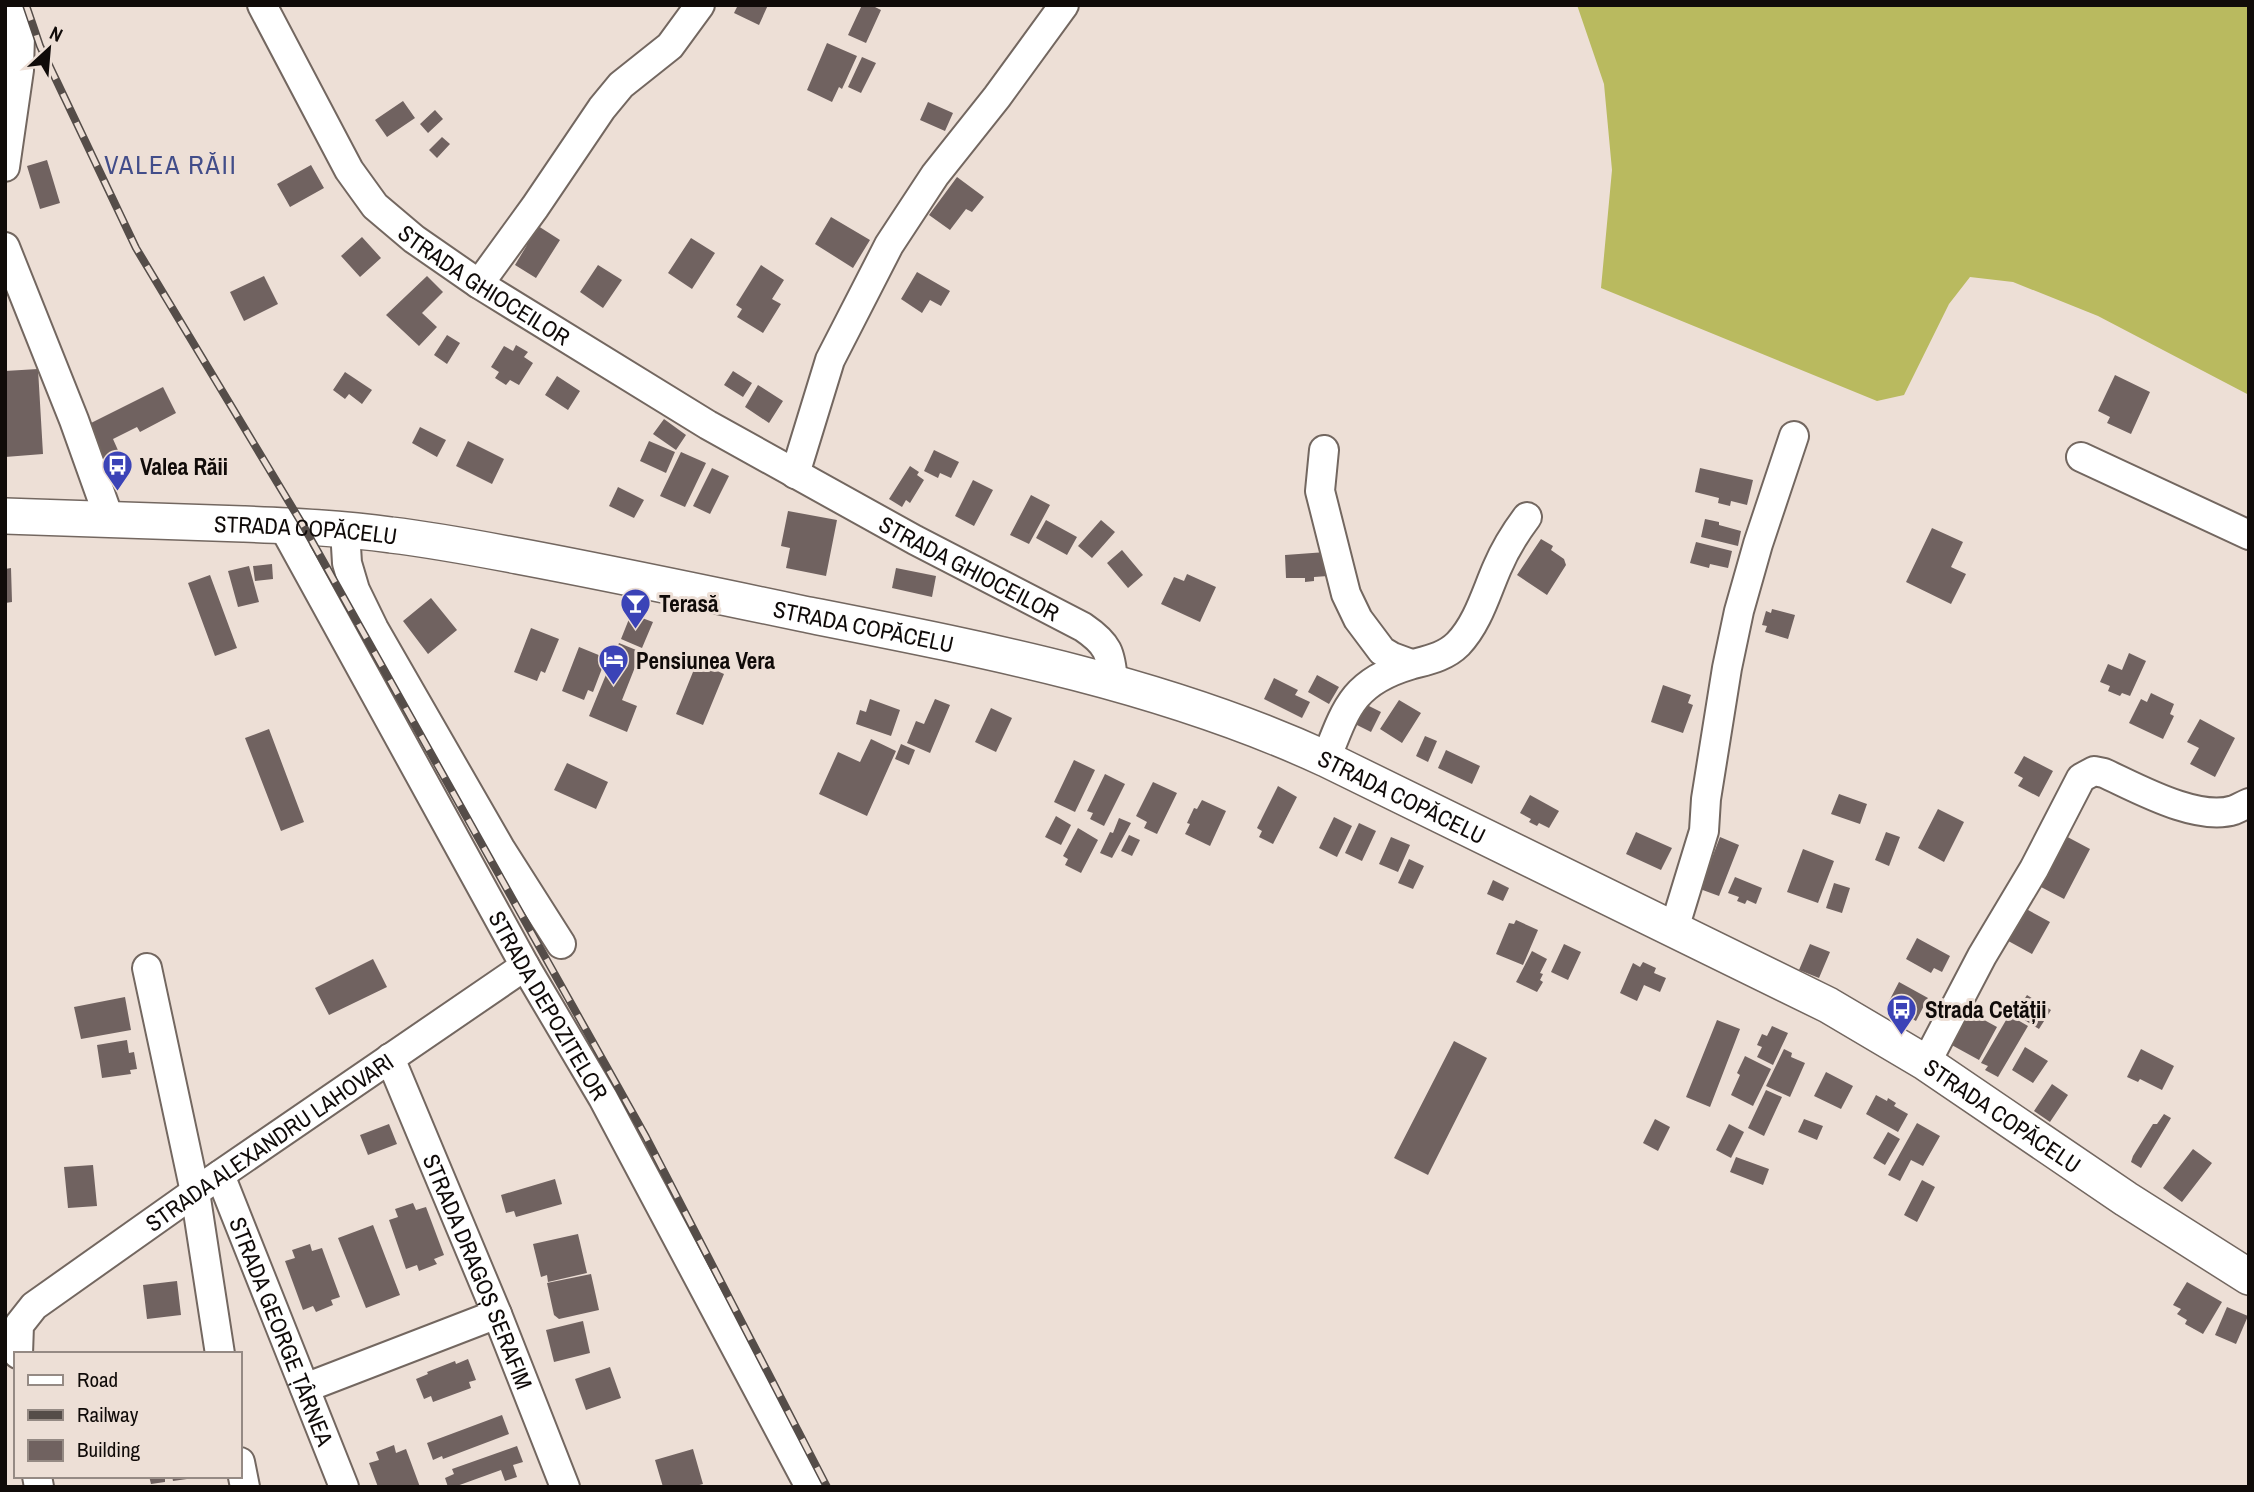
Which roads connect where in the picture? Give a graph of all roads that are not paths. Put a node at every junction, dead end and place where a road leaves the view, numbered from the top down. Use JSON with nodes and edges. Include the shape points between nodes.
{"nodes":[{"id":1,"x":10,"y":5,"type":"edge"},
{"id":2,"x":262,"y":5,"type":"edge"},
{"id":3,"x":701,"y":5,"type":"edge"},
{"id":4,"x":1064,"y":5,"type":"edge"},
{"id":5,"x":5,"y":167,"type":"edge"},
{"id":6,"x":5,"y":230,"type":"edge"},
{"id":7,"x":6,"y":247,"type":"edge"},
{"id":8,"x":480,"y":284,"type":"junction"},
{"id":9,"x":1794,"y":436,"type":"dead end"},
{"id":10,"x":1324,"y":450,"type":"dead end"},
{"id":11,"x":2081,"y":457,"type":"dead end"},
{"id":12,"x":795,"y":474,"type":"junction"},
{"id":13,"x":5,"y":516,"type":"edge"},
{"id":14,"x":1527,"y":517,"type":"dead end"},
{"id":15,"x":109,"y":518,"type":"junction"},
{"id":16,"x":282,"y":526,"type":"junction"},
{"id":17,"x":345,"y":530,"type":"junction"},
{"id":18,"x":2249,"y":535,"type":"edge"},
{"id":19,"x":1365,"y":629,"type":"junction"},
{"id":20,"x":1411,"y":664,"type":"junction"},
{"id":21,"x":1113,"y":682,"type":"junction"},
{"id":22,"x":1357,"y":693,"type":"junction"},
{"id":23,"x":1326,"y":759,"type":"junction"},
{"id":24,"x":2249,"y":803,"type":"edge"},
{"id":25,"x":1674,"y":929,"type":"junction"},
{"id":26,"x":561,"y":944,"type":"dead end"},
{"id":27,"x":525,"y":966,"type":"junction"},
{"id":28,"x":147,"y":968,"type":"dead end"},
{"id":29,"x":390,"y":1058,"type":"junction"},
{"id":30,"x":1926,"y":1063,"type":"junction"},
{"id":31,"x":220,"y":1175,"type":"junction"},
{"id":32,"x":195,"y":1192,"type":"junction"},
{"id":33,"x":2249,"y":1277,"type":"edge"},
{"id":34,"x":496,"y":1314,"type":"junction"},
{"id":35,"x":18,"y":1352,"type":"edge"},
{"id":36,"x":220,"y":1352,"type":"edge"},
{"id":37,"x":305,"y":1388,"type":"junction"},
{"id":38,"x":344,"y":1487,"type":"edge"},
{"id":39,"x":565,"y":1487,"type":"edge"},
{"id":40,"x":810,"y":1487,"type":"edge"}],
"edges":[{"from":1,"to":5,"type":"street","via":[[20,34],[19,70]]},
{"from":2,"to":8,"type":"street","name":"STRADA GHIOCEILOR","via":[[348,170],[375,206]]},
{"from":3,"to":8,"type":"street","via":[[670,46],[621,85],[602,108]]},
{"from":4,"to":12,"type":"street","via":[[935,175],[889,245],[830,360]]},
{"from":6,"to":7,"type":"street"},
{"from":7,"to":15,"type":"street"},
{"from":8,"to":12,"type":"street","name":"STRADA GHIOCEILOR"},
{"from":9,"to":25,"type":"street","via":[[1739,611],[1704,831]]},
{"from":10,"to":19,"type":"street","via":[[1322,502],[1346,594]]},
{"from":11,"to":18,"type":"street"},
{"from":12,"to":21,"type":"street","name":"STRADA GHIOCEILOR","via":[[1101,639],[1109,652]]},
{"from":13,"to":15,"type":"main road","name":"STRADA COPĂCELU"},
{"from":14,"to":20,"type":"street","via":[[1459,643],[1447,654]]},
{"from":15,"to":16,"type":"main road","name":"STRADA COPĂCELU"},
{"from":16,"to":17,"type":"main road","name":"STRADA COPĂCELU"},
{"from":16,"to":27,"type":"street","name":"STRADA DEPOZITELOR"},
{"from":17,"to":21,"type":"main road","name":"STRADA COPĂCELU","via":[[451,543],[601,571],[925,637]]},
{"from":17,"to":26,"type":"street","via":[[347,563],[374,629]]},
{"from":19,"to":20,"type":"street","via":[[1382,651]]},
{"from":19,"to":22,"type":"street","via":[[1366,671]]},
{"from":20,"to":22,"type":"street","via":[[1370,682]]},
{"from":21,"to":23,"type":"main road","name":"STRADA COPĂCELU","via":[[1226,719]]},
{"from":22,"to":23,"type":"street"},
{"from":23,"to":25,"type":"main road","name":"STRADA COPĂCELU"},
{"from":24,"to":30,"type":"street","via":[[2232,811],[2211,812],[2159,798],[2104,773],[2094,771],[2081,778]]},
{"from":25,"to":30,"type":"main road","name":"STRADA COPĂCELU","via":[[1828,1005]]},
{"from":27,"to":29,"type":"street","name":"STRADA ALEXANDRU LAHOVARI"},
{"from":27,"to":40,"type":"street","name":"STRADA DEPOZITELOR","via":[[603,1098]]},
{"from":28,"to":32,"type":"street"},
{"from":29,"to":31,"type":"street","name":"STRADA ALEXANDRU LAHOVARI"},
{"from":29,"to":34,"type":"street","name":"STRADA DRAGOȘ SERAFIM"},
{"from":30,"to":33,"type":"main road","name":"STRADA COPĂCELU"},
{"from":31,"to":32,"type":"street","name":"STRADA ALEXANDRU LAHOVARI"},
{"from":31,"to":37,"type":"street","name":"STRADA GEORGE ȚÂRNEA"},
{"from":32,"to":35,"type":"street","name":"STRADA ALEXANDRU LAHOVARI","via":[[34,1306],[19,1325]]},
{"from":32,"to":36,"type":"street"},
{"from":34,"to":37,"type":"street"},
{"from":34,"to":39,"type":"street","name":"STRADA DRAGOȘ SERAFIM"},
{"from":37,"to":38,"type":"street","name":"STRADA GEORGE ȚÂRNEA"}]}
